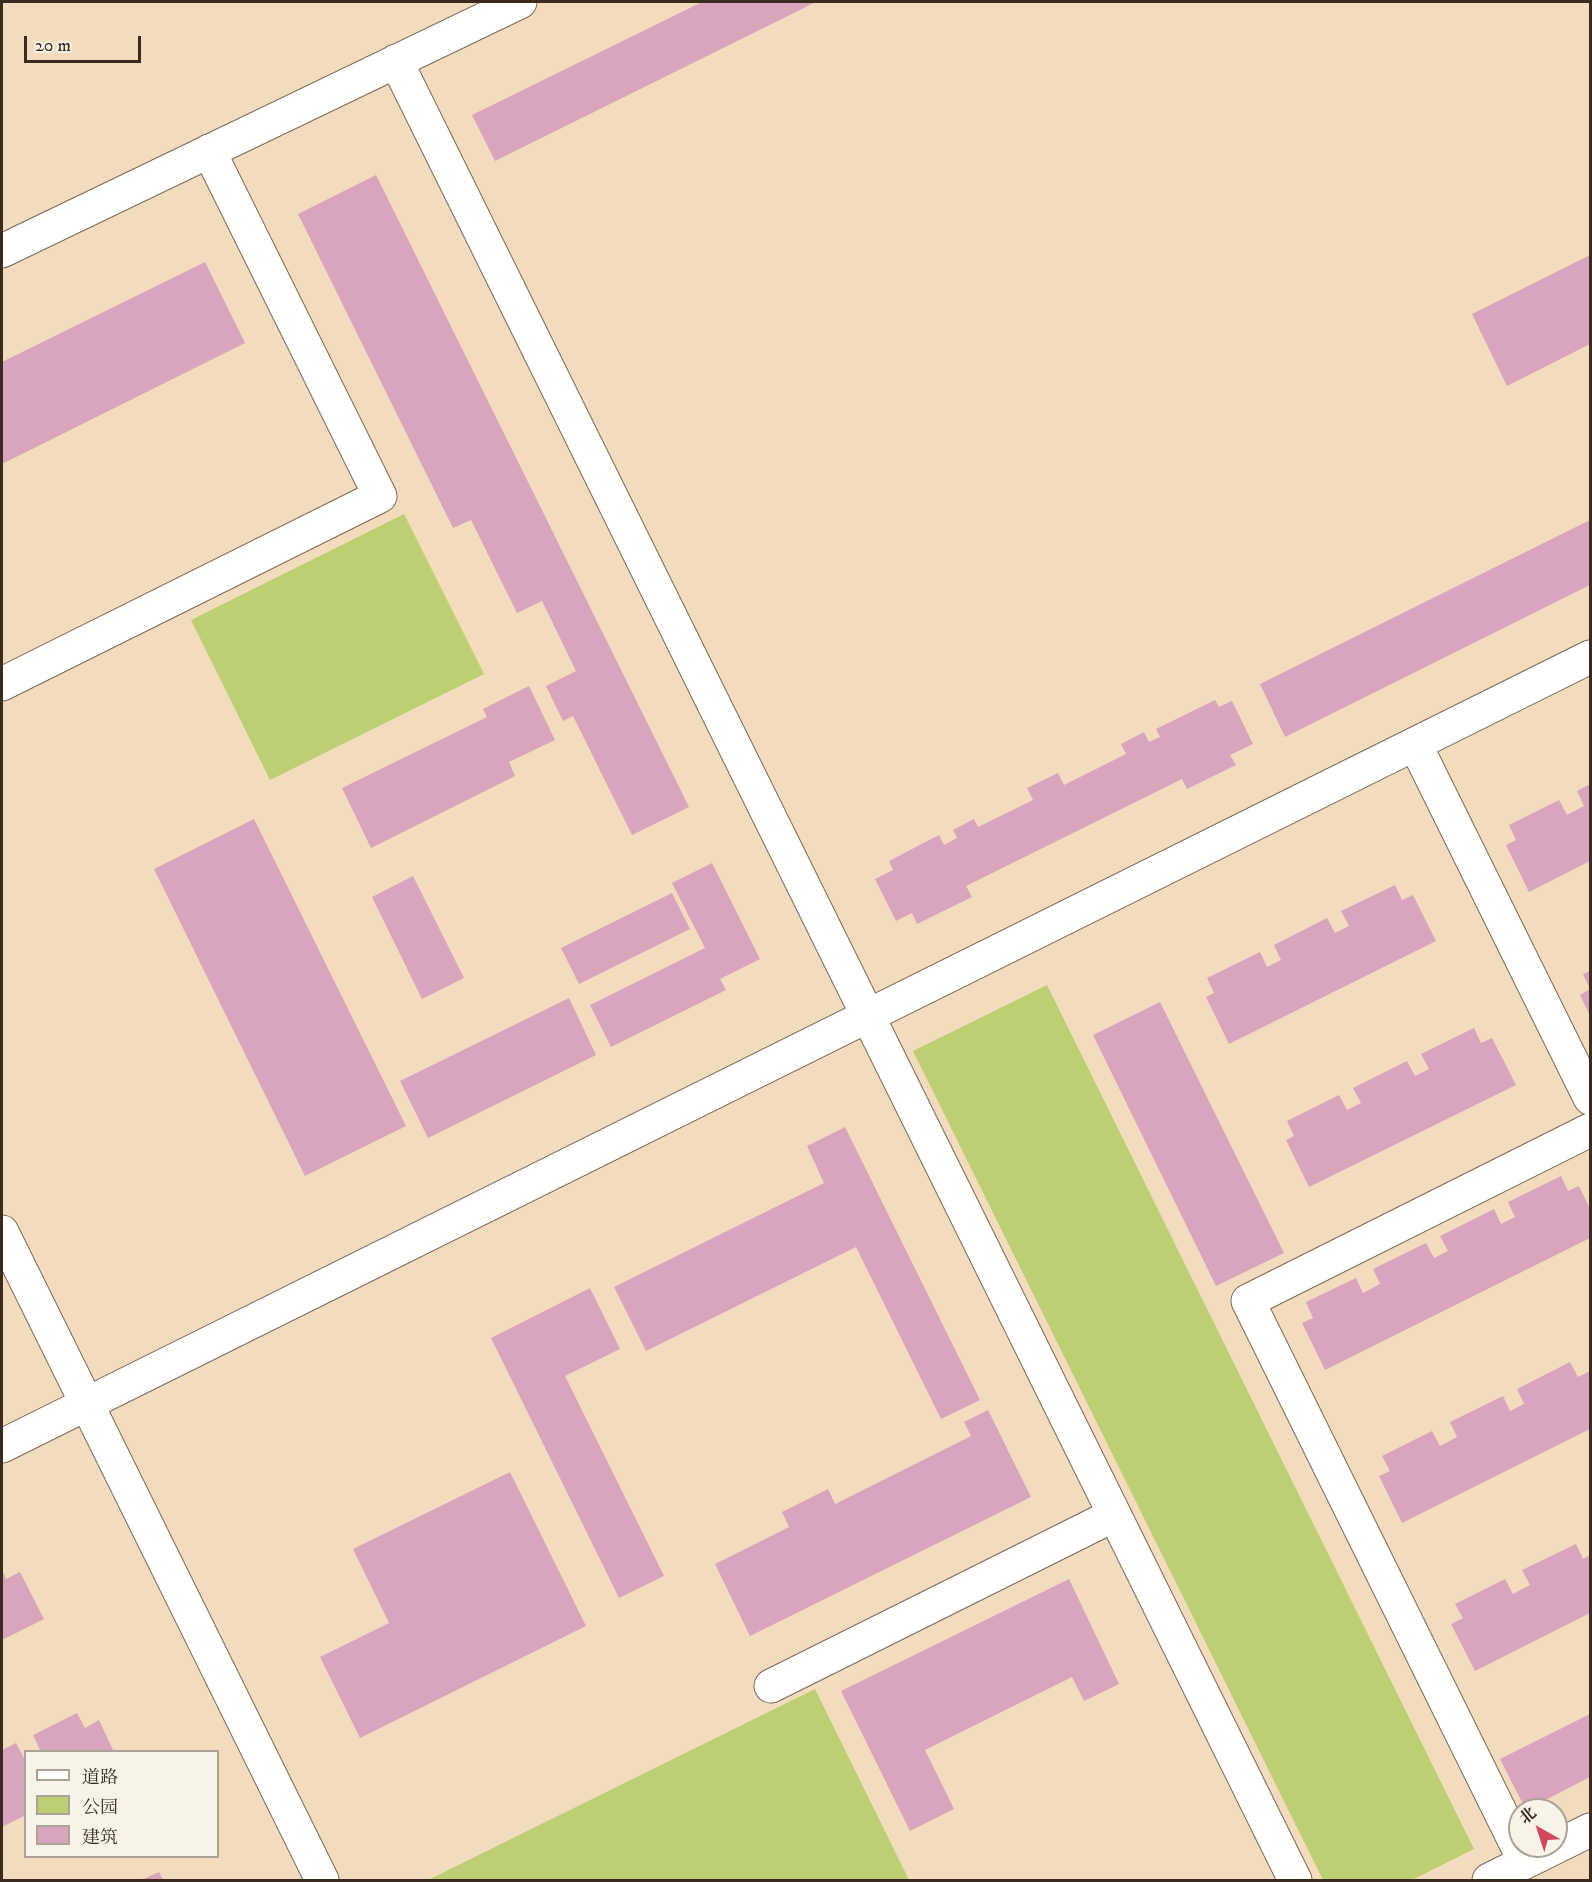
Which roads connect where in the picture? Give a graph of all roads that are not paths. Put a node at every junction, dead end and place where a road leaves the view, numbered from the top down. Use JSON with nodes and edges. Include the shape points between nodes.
{"nodes":[{"id":1,"x":520,"y":2,"type":"edge"},
{"id":2,"x":396,"y":62,"type":"junction"},
{"id":3,"x":209,"y":151,"type":"junction"},
{"id":4,"x":2,"y":251,"type":"edge"},
{"id":5,"x":1590,"y":657,"type":"edge"},
{"id":6,"x":2,"y":684,"type":"edge"},
{"id":7,"x":1415,"y":744,"type":"junction"},
{"id":8,"x":867,"y":1016,"type":"junction"},
{"id":9,"x":1590,"y":1098,"type":"edge"},
{"id":10,"x":1590,"y":1130,"type":"edge"},
{"id":11,"x":2,"y":1232,"type":"edge"},
{"id":12,"x":86,"y":1404,"type":"junction"},
{"id":13,"x":2,"y":1446,"type":"edge"},
{"id":14,"x":1114,"y":1515,"type":"junction"},
{"id":15,"x":771,"y":1686,"type":"dead end"},
{"id":16,"x":1590,"y":1830,"type":"edge"},
{"id":17,"x":1525,"y":1862,"type":"junction"},
{"id":18,"x":322,"y":1881,"type":"edge"},
{"id":19,"x":1295,"y":1881,"type":"edge"},
{"id":20,"x":1489,"y":1881,"type":"edge"}],
"edges":[{"from":1,"to":2,"type":"street"},
{"from":2,"to":3,"type":"street"},
{"from":2,"to":8,"type":"street"},
{"from":3,"to":4,"type":"street"},
{"from":3,"to":6,"type":"street","via":[[380,496]]},
{"from":5,"to":7,"type":"street"},
{"from":7,"to":8,"type":"street"},
{"from":7,"to":9,"type":"street"},
{"from":8,"to":12,"type":"street"},
{"from":8,"to":14,"type":"street"},
{"from":10,"to":17,"type":"street","via":[[1248,1301]]},
{"from":11,"to":12,"type":"street"},
{"from":12,"to":13,"type":"street"},
{"from":12,"to":18,"type":"street"},
{"from":14,"to":15,"type":"street"},
{"from":14,"to":19,"type":"street"},
{"from":16,"to":17,"type":"street"},
{"from":17,"to":20,"type":"street"}]}
